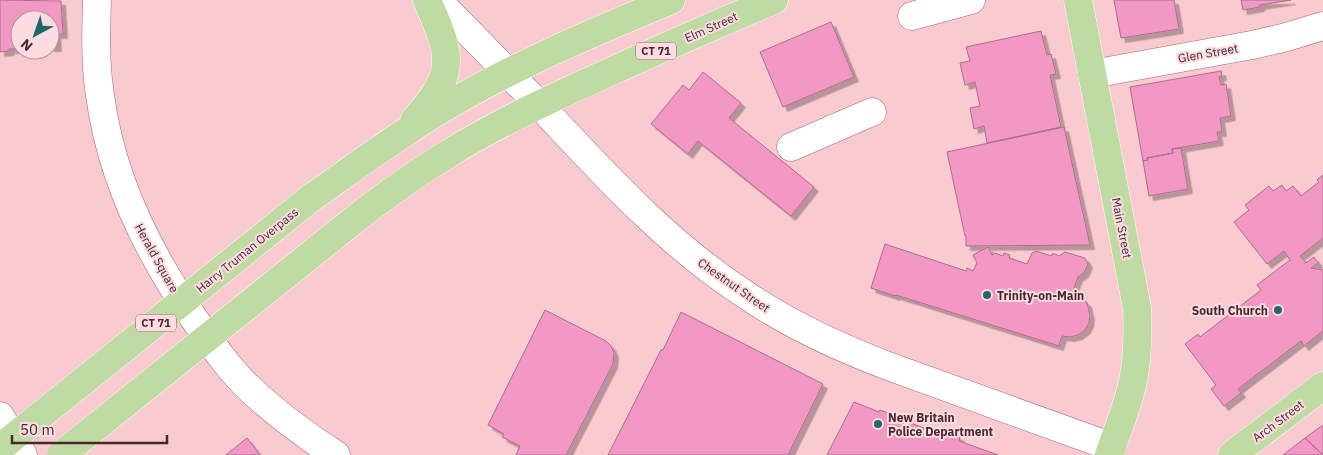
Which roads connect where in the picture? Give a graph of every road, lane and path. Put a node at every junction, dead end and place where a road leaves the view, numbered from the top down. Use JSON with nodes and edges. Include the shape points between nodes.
{"nodes":[{"id":1,"x":97,"y":0,"type":"edge"},
{"id":2,"x":426,"y":0,"type":"edge"},
{"id":3,"x":437,"y":0,"type":"edge"},
{"id":4,"x":671,"y":0,"type":"edge"},
{"id":5,"x":774,"y":0,"type":"edge"},
{"id":6,"x":970,"y":0,"type":"edge"},
{"id":7,"x":1078,"y":0,"type":"edge"},
{"id":8,"x":912,"y":16,"type":"dead end"},
{"id":9,"x":1323,"y":26,"type":"edge"},
{"id":10,"x":509,"y":73,"type":"junction"},
{"id":11,"x":1092,"y":74,"type":"junction"},
{"id":12,"x":539,"y":105,"type":"junction"},
{"id":13,"x":872,"y":112,"type":"dead end"},
{"id":14,"x":404,"y":134,"type":"junction"},
{"id":15,"x":791,"y":147,"type":"dead end"},
{"id":16,"x":1323,"y":386,"type":"edge"},
{"id":17,"x":0,"y":416,"type":"edge"},
{"id":18,"x":0,"y":448,"type":"edge"},
{"id":19,"x":1118,"y":452,"type":"edge"},
{"id":20,"x":23,"y":455,"type":"edge"},
{"id":21,"x":61,"y":455,"type":"edge"},
{"id":22,"x":336,"y":455,"type":"edge"},
{"id":23,"x":1232,"y":455,"type":"edge"}],
"edges":[{"from":1,"to":22,"type":"street","name":"Herald Square","via":[[96,44],[103,115],[115,165],[144,237],[184,305],[232,370],[272,409]]},
{"from":2,"to":14,"type":"main road","via":[[445,50],[446,67],[442,81]]},
{"from":3,"to":10,"type":"street","name":"Chestnut Street"},
{"from":4,"to":10,"type":"main road","number":"CT 71"},
{"from":5,"to":12,"type":"main road","name":"Elm Street","number":"CT 71"},
{"from":6,"to":8,"type":"street"},
{"from":7,"to":11,"type":"main road","name":"Main Street"},
{"from":9,"to":11,"type":"street","name":"Glen Street","via":[[1252,45]]},
{"from":10,"to":12,"type":"street","name":"Chestnut Street"},
{"from":10,"to":14,"type":"main road","name":"Harry Truman Overpass","number":"CT 71","via":[[464,96]]},
{"from":11,"to":19,"type":"main road","name":"Main Street","via":[[1137,308],[1134,376]]},
{"from":12,"to":19,"type":"street","name":"Chestnut Street","via":[[661,230],[721,278],[774,313],[869,359]]},
{"from":12,"to":21,"type":"main road","number":"CT 71","bridge":true,"via":[[443,157],[380,199]]},
{"from":13,"to":15,"type":"street"},
{"from":14,"to":18,"type":"main road","name":"Harry Truman Overpass","number":"CT 71","bridge":true,"via":[[312,198]]},
{"from":16,"to":23,"type":"main road","name":"Arch Street"},
{"from":17,"to":20,"type":"street"}]}
